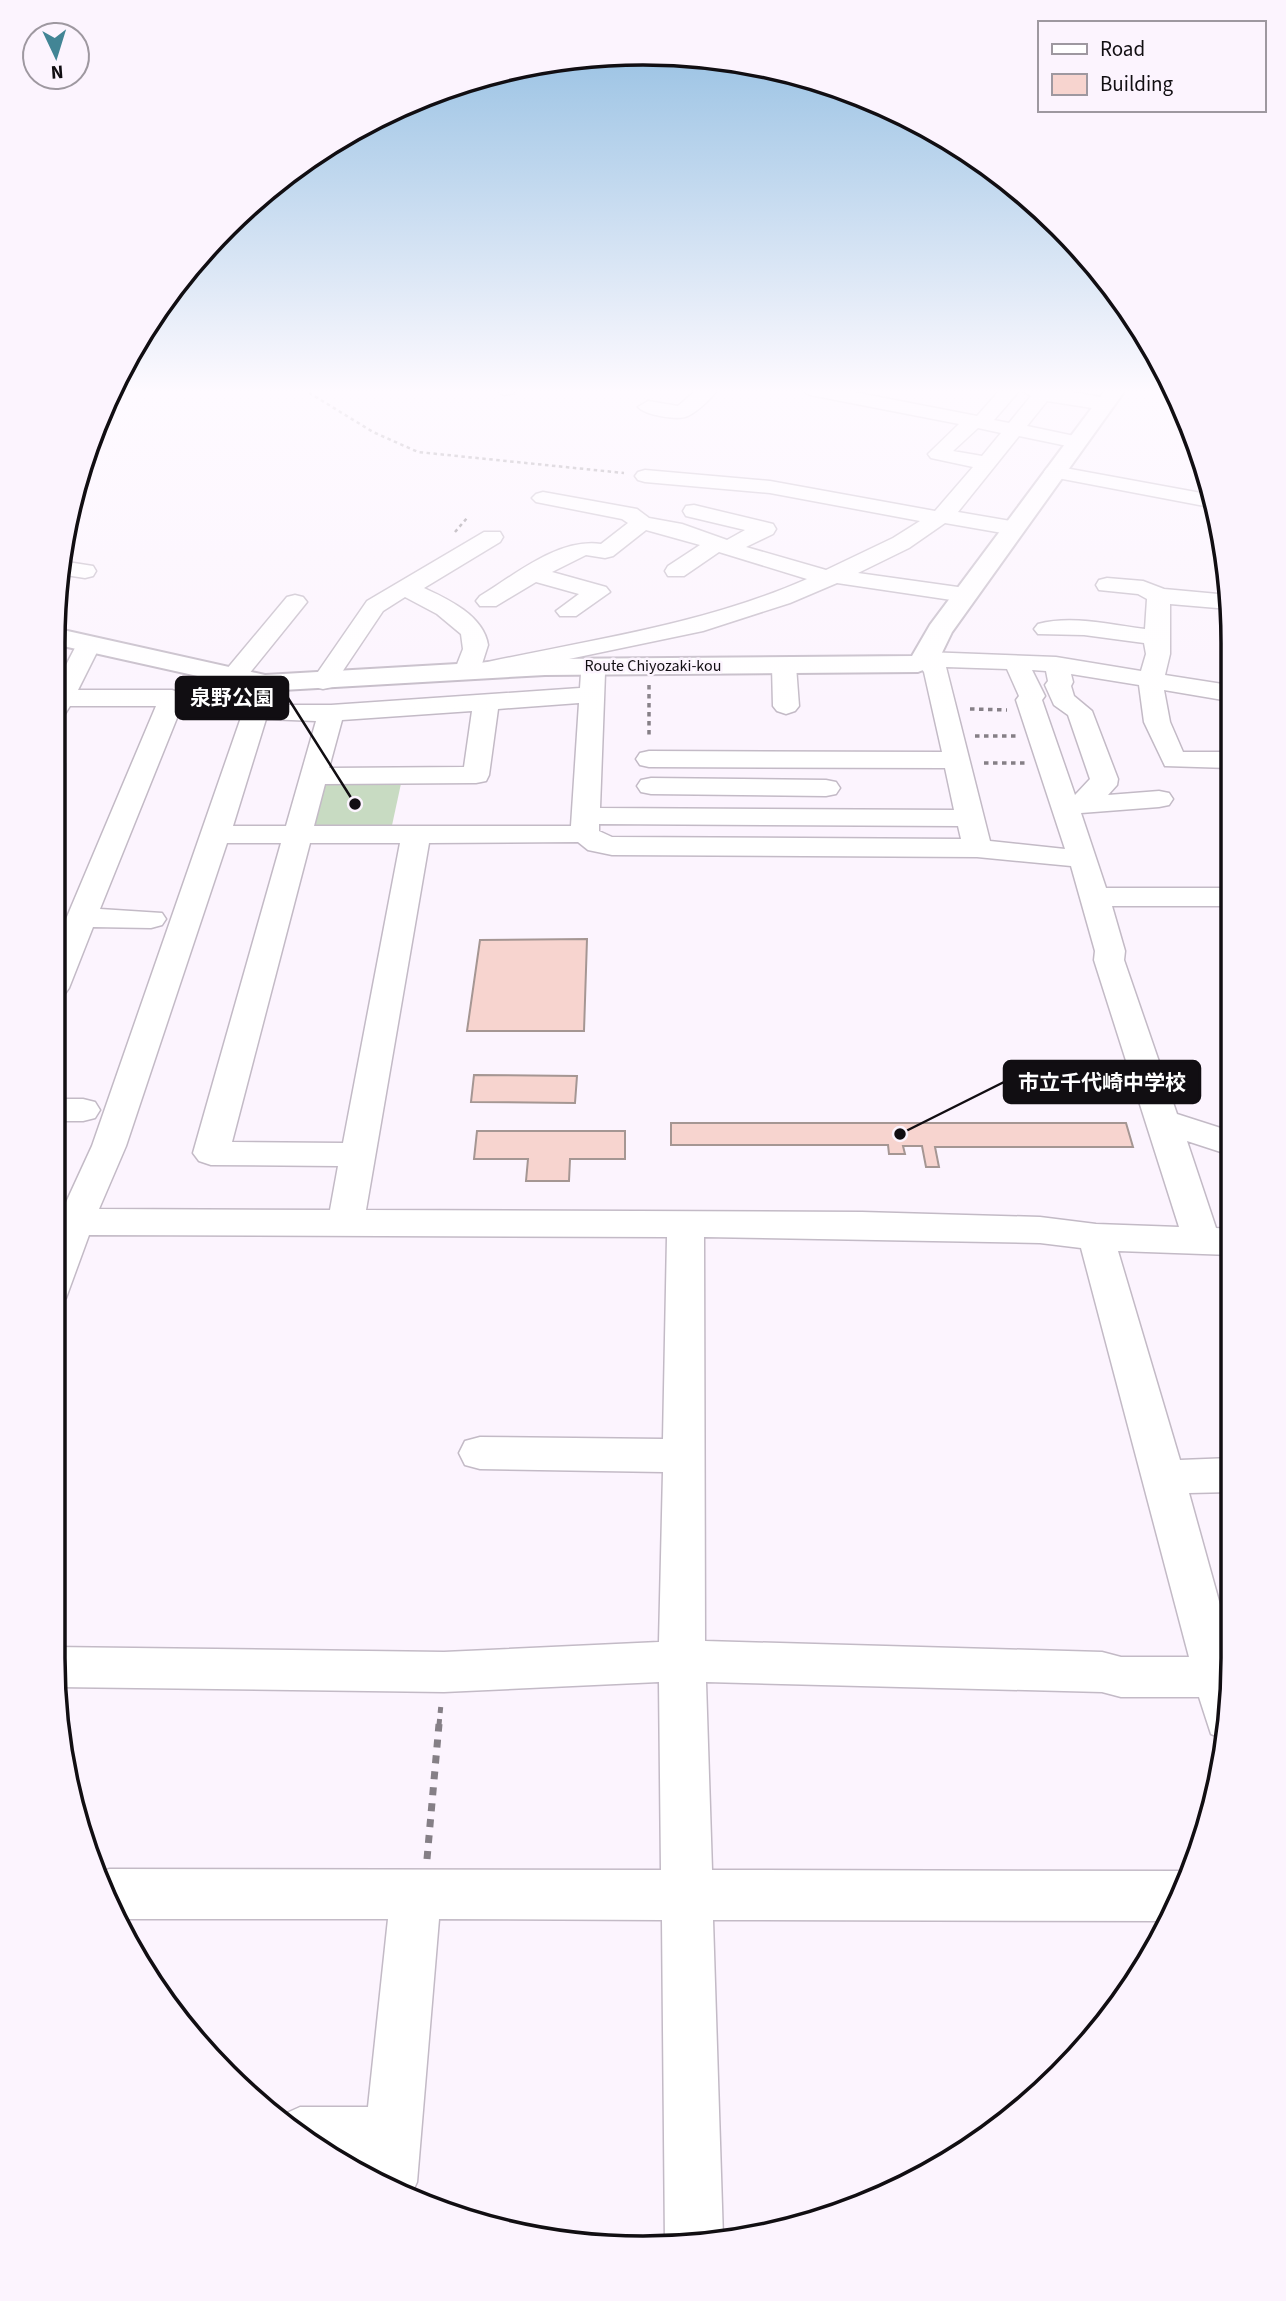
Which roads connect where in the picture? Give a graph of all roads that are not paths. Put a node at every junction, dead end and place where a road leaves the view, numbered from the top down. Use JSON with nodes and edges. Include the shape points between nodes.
{"nodes":[{"id":1,"x":705,"y":496,"type":"edge"},
{"id":2,"x":822,"y":496,"type":"edge"},
{"id":3,"x":958,"y":496,"type":"edge"},
{"id":4,"x":1037,"y":496,"type":"edge"},
{"id":5,"x":1184,"y":496,"type":"edge"},
{"id":6,"x":543,"y":498,"type":"dead end"},
{"id":7,"x":1204,"y":500,"type":"edge"},
{"id":8,"x":694,"y":511,"type":"junction"},
{"id":9,"x":940,"y":517,"type":"junction"},
{"id":10,"x":642,"y":523,"type":"junction"},
{"id":11,"x":1014,"y":528,"type":"junction"},
{"id":12,"x":674,"y":529,"type":"junction"},
{"id":13,"x":492,"y":537,"type":"dead end"},
{"id":14,"x":724,"y":545,"type":"junction"},
{"id":15,"x":70,"y":569,"type":"edge"},
{"id":16,"x":85,"y":571,"type":"dead end"},
{"id":17,"x":676,"y":571,"type":"dead end"},
{"id":18,"x":534,"y":574,"type":"junction"},
{"id":19,"x":832,"y":577,"type":"junction"},
{"id":20,"x":1107,"y":585,"type":"dead end"},
{"id":21,"x":405,"y":589,"type":"junction"},
{"id":22,"x":965,"y":595,"type":"junction"},
{"id":23,"x":1159,"y":596,"type":"junction"},
{"id":24,"x":488,"y":601,"type":"dead end"},
{"id":25,"x":1220,"y":601,"type":"edge"},
{"id":26,"x":295,"y":602,"type":"dead end"},
{"id":27,"x":568,"y":611,"type":"dead end"},
{"id":28,"x":1046,"y":629,"type":"dead end"},
{"id":29,"x":1157,"y":637,"type":"junction"},
{"id":30,"x":65,"y":639,"type":"edge"},
{"id":31,"x":89,"y":644,"type":"junction"},
{"id":32,"x":926,"y":659,"type":"junction"},
{"id":33,"x":1015,"y":661,"type":"junction"},
{"id":34,"x":1056,"y":664,"type":"junction"},
{"id":35,"x":593,"y":666,"type":"junction"},
{"id":36,"x":784,"y":666,"type":"junction"},
{"id":37,"x":470,"y":672,"type":"junction"},
{"id":38,"x":235,"y":675,"type":"junction"},
{"id":39,"x":1151,"y":678,"type":"junction"},
{"id":40,"x":323,"y":682,"type":"junction"},
{"id":41,"x":265,"y":683,"type":"junction"},
{"id":42,"x":65,"y":690,"type":"edge"},
{"id":43,"x":1221,"y":691,"type":"edge"},
{"id":44,"x":592,"y":695,"type":"junction"},
{"id":45,"x":486,"y":702,"type":"junction"},
{"id":46,"x":65,"y":705,"type":"edge"},
{"id":47,"x":786,"y":706,"type":"dead end"},
{"id":48,"x":271,"y":713,"type":"dead end"},
{"id":49,"x":331,"y":713,"type":"junction"},
{"id":50,"x":956,"y":753,"type":"junction"},
{"id":51,"x":649,"y":759,"type":"dead end"},
{"id":52,"x":1221,"y":760,"type":"edge"},
{"id":53,"x":313,"y":776,"type":"junction"},
{"id":54,"x":651,"y":786,"type":"dead end"},
{"id":55,"x":826,"y":788,"type":"dead end"},
{"id":56,"x":1159,"y":799,"type":"dead end"},
{"id":57,"x":1072,"y":806,"type":"junction"},
{"id":58,"x":586,"y":825,"type":"junction"},
{"id":59,"x":974,"y":833,"type":"junction"},
{"id":60,"x":416,"y":834,"type":"junction"},
{"id":61,"x":216,"y":835,"type":"junction"},
{"id":62,"x":297,"y":835,"type":"junction"},
{"id":63,"x":1083,"y":859,"type":"junction"},
{"id":64,"x":1093,"y":897,"type":"junction"},
{"id":65,"x":1221,"y":897,"type":"edge"},
{"id":66,"x":65,"y":910,"type":"edge"},
{"id":67,"x":84,"y":913,"type":"junction"},
{"id":68,"x":151,"y":919,"type":"dead end"},
{"id":69,"x":65,"y":959,"type":"edge"},
{"id":70,"x":1165,"y":1122,"type":"junction"},
{"id":71,"x":1221,"y":1140,"type":"edge"},
{"id":72,"x":359,"y":1155,"type":"junction"},
{"id":73,"x":65,"y":1220,"type":"edge"},
{"id":74,"x":65,"y":1222,"type":"edge"},
{"id":75,"x":346,"y":1223,"type":"junction"},
{"id":76,"x":686,"y":1223,"type":"junction"},
{"id":77,"x":1096,"y":1237,"type":"junction"},
{"id":78,"x":1217,"y":1241,"type":"edge"},
{"id":79,"x":480,"y":1453,"type":"dead end"},
{"id":80,"x":684,"y":1456,"type":"junction"},
{"id":81,"x":1221,"y":1475,"type":"edge"},
{"id":82,"x":1164,"y":1477,"type":"junction"},
{"id":83,"x":682,"y":1661,"type":"junction"},
{"id":84,"x":65,"y":1667,"type":"edge"},
{"id":85,"x":1220,"y":1691,"type":"edge"},
{"id":86,"x":1220,"y":1698,"type":"edge"},
{"id":87,"x":115,"y":1894,"type":"edge"},
{"id":88,"x":420,"y":1895,"type":"junction"},
{"id":89,"x":688,"y":1895,"type":"junction"},
{"id":90,"x":1170,"y":1896,"type":"edge"},
{"id":91,"x":326,"y":2142,"type":"edge"},
{"id":92,"x":391,"y":2158,"type":"edge"},
{"id":93,"x":694,"y":2234,"type":"edge"}],
"edges":[{"from":1,"to":8,"type":"street"},
{"from":2,"to":9,"type":"street"},
{"from":3,"to":9,"type":"street"},
{"from":4,"to":11,"type":"main road"},
{"from":5,"to":7,"type":"street"},
{"from":6,"to":10,"type":"street","via":[[629,514]]},
{"from":8,"to":12,"type":"street"},
{"from":8,"to":14,"type":"street","via":[[772,524]]},
{"from":9,"to":11,"type":"street"},
{"from":9,"to":19,"type":"street","via":[[901,543]]},
{"from":10,"to":12,"type":"street"},
{"from":10,"to":18,"type":"street","via":[[606,551],[584,548]]},
{"from":11,"to":22,"type":"main road"},
{"from":12,"to":14,"type":"street"},
{"from":13,"to":21,"type":"street"},
{"from":14,"to":17,"type":"street"},
{"from":14,"to":19,"type":"street"},
{"from":15,"to":16,"type":"street"},
{"from":18,"to":24,"type":"street"},
{"from":18,"to":27,"type":"street","via":[[598,592]]},
{"from":19,"to":22,"type":"street"},
{"from":19,"to":37,"type":"street","via":[[695,626]]},
{"from":20,"to":23,"type":"street","via":[[1143,588]]},
{"from":21,"to":37,"type":"street","via":[[445,608],[472,632],[476,646]]},
{"from":21,"to":40,"type":"street","via":[[375,606]]},
{"from":22,"to":32,"type":"main road"},
{"from":23,"to":25,"type":"street"},
{"from":23,"to":29,"type":"street"},
{"from":26,"to":38,"type":"street"},
{"from":28,"to":29,"type":"street","via":[[1090,622],[1093,631]]},
{"from":29,"to":39,"type":"street"},
{"from":30,"to":31,"type":"main road","name":"Route Chiyozaki-kou"},
{"from":31,"to":38,"type":"main road","name":"Route Chiyozaki-kou"},
{"from":31,"to":42,"type":"street"},
{"from":32,"to":33,"type":"street"},
{"from":32,"to":36,"type":"main road","name":"Route Chiyozaki-kou","via":[[901,667]]},
{"from":32,"to":50,"type":"street","via":[[936,670]]},
{"from":33,"to":34,"type":"street"},
{"from":33,"to":57,"type":"street","via":[[1032,696],[1029,700],[1050,763]]},
{"from":34,"to":39,"type":"street"},
{"from":34,"to":57,"type":"street","via":[[1063,700],[1079,711],[1104,779],[1103,785]]},
{"from":35,"to":36,"type":"main road","name":"Route Chiyozaki-kou"},
{"from":35,"to":37,"type":"main road","name":"Route Chiyozaki-kou"},
{"from":35,"to":44,"type":"street"},
{"from":36,"to":47,"type":"street"},
{"from":37,"to":40,"type":"main road","name":"Route Chiyozaki-kou"},
{"from":38,"to":41,"type":"main road","name":"Route Chiyozaki-kou"},
{"from":39,"to":43,"type":"street"},
{"from":39,"to":52,"type":"street","via":[[1152,710],[1174,761]]},
{"from":40,"to":41,"type":"main road","name":"Route Chiyozaki-kou"},
{"from":41,"to":61,"type":"street"},
{"from":44,"to":45,"type":"street"},
{"from":44,"to":58,"type":"street"},
{"from":45,"to":49,"type":"street"},
{"from":45,"to":53,"type":"street","via":[[476,775]]},
{"from":46,"to":67,"type":"street","via":[[173,698]]},
{"from":48,"to":49,"type":"street"},
{"from":49,"to":53,"type":"street"},
{"from":50,"to":51,"type":"street"},
{"from":50,"to":59,"type":"street"},
{"from":53,"to":62,"type":"street"},
{"from":54,"to":55,"type":"street"},
{"from":56,"to":57,"type":"street"},
{"from":57,"to":63,"type":"street"},
{"from":58,"to":59,"type":"street","via":[[597,844],[612,846]]},
{"from":58,"to":60,"type":"street"},
{"from":59,"to":63,"type":"street"},
{"from":60,"to":62,"type":"street"},
{"from":60,"to":72,"type":"street"},
{"from":61,"to":62,"type":"street"},
{"from":61,"to":73,"type":"street","via":[[109,1146]]},
{"from":62,"to":72,"type":"street","via":[[211,1153]]},
{"from":63,"to":64,"type":"street"},
{"from":64,"to":65,"type":"street"},
{"from":64,"to":70,"type":"street"},
{"from":66,"to":67,"type":"street"},
{"from":67,"to":68,"type":"street"},
{"from":67,"to":69,"type":"street"},
{"from":70,"to":71,"type":"street"},
{"from":70,"to":78,"type":"street"},
{"from":72,"to":75,"type":"street"},
{"from":74,"to":75,"type":"street"},
{"from":75,"to":76,"type":"street"},
{"from":76,"to":77,"type":"street","via":[[1040,1230]]},
{"from":76,"to":80,"type":"street"},
{"from":77,"to":78,"type":"street"},
{"from":77,"to":82,"type":"street"},
{"from":79,"to":80,"type":"street"},
{"from":80,"to":83,"type":"street"},
{"from":81,"to":82,"type":"street"},
{"from":82,"to":85,"type":"street"},
{"from":83,"to":84,"type":"street","via":[[444,1672]]},
{"from":83,"to":86,"type":"street","via":[[1102,1672]]},
{"from":83,"to":89,"type":"street"},
{"from":87,"to":88,"type":"street"},
{"from":88,"to":89,"type":"street"},
{"from":88,"to":92,"type":"street"},
{"from":89,"to":90,"type":"street"},
{"from":89,"to":93,"type":"street"},
{"from":91,"to":92,"type":"street"}]}
